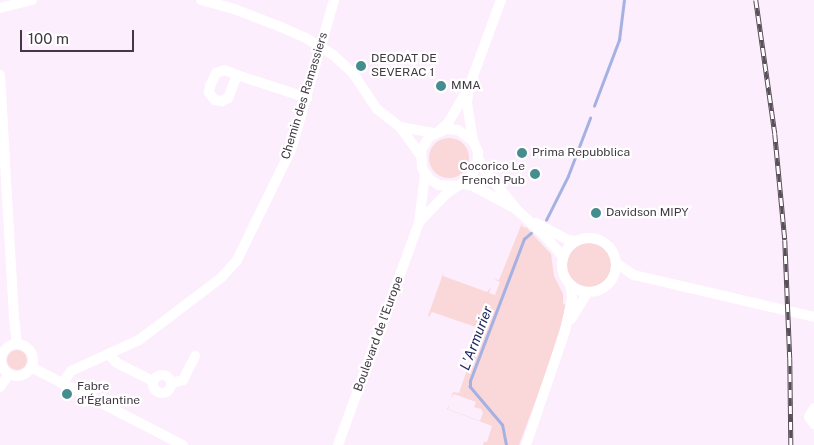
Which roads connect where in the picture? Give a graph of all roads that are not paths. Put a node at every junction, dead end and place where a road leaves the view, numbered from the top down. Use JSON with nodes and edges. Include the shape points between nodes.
{"nodes":[{"id":1,"x":32,"y":0,"type":"edge"},
{"id":2,"x":201,"y":0,"type":"edge"},
{"id":3,"x":334,"y":0,"type":"edge"},
{"id":4,"x":501,"y":0,"type":"edge"},
{"id":5,"x":0,"y":8,"type":"edge"},
{"id":6,"x":321,"y":47,"type":"junction"},
{"id":7,"x":0,"y":75,"type":"edge"},
{"id":8,"x":237,"y":75,"type":"dead end"},
{"id":9,"x":469,"y":87,"type":"junction"},
{"id":10,"x":307,"y":98,"type":"junction"},
{"id":11,"x":400,"y":127,"type":"junction"},
{"id":12,"x":437,"y":132,"type":"junction"},
{"id":13,"x":473,"y":141,"type":"junction"},
{"id":14,"x":420,"y":155,"type":"junction"},
{"id":15,"x":478,"y":158,"type":"junction"},
{"id":16,"x":425,"y":174,"type":"junction"},
{"id":17,"x":460,"y":185,"type":"junction"},
{"id":18,"x":516,"y":209,"type":"junction"},
{"id":19,"x":526,"y":217,"type":"junction"},
{"id":20,"x":419,"y":223,"type":"junction"},
{"id":21,"x":575,"y":241,"type":"junction"},
{"id":22,"x":563,"y":257,"type":"junction"},
{"id":23,"x":616,"y":263,"type":"junction"},
{"id":24,"x":634,"y":275,"type":"junction"},
{"id":25,"x":611,"y":280,"type":"junction"},
{"id":26,"x":570,"y":284,"type":"junction"},
{"id":27,"x":588,"y":292,"type":"junction"},
{"id":28,"x":814,"y":317,"type":"edge"},
{"id":29,"x":565,"y":331,"type":"junction"},
{"id":30,"x":17,"y":344,"type":"junction"},
{"id":31,"x":1,"y":352,"type":"edge"},
{"id":32,"x":108,"y":354,"type":"junction"},
{"id":33,"x":196,"y":356,"type":"dead end"},
{"id":34,"x":31,"y":367,"type":"junction"},
{"id":35,"x":9,"y":374,"type":"junction"},
{"id":36,"x":62,"y":384,"type":"junction"},
{"id":37,"x":0,"y":388,"type":"edge"},
{"id":38,"x":814,"y":408,"type":"edge"},
{"id":39,"x":814,"y":424,"type":"edge"},
{"id":40,"x":174,"y":443,"type":"edge"},
{"id":41,"x":183,"y":445,"type":"edge"},
{"id":42,"x":338,"y":445,"type":"edge"},
{"id":43,"x":526,"y":445,"type":"edge"}],
"edges":[{"from":1,"to":5,"type":"street"},
{"from":2,"to":6,"type":"street","via":[[259,18]]},
{"from":3,"to":6,"type":"street","name":"Chemin des Ramassiers"},
{"from":4,"to":9,"type":"street"},
{"from":6,"to":10,"type":"street","name":"Chemin des Ramassiers"},
{"from":6,"to":11,"type":"street","via":[[352,72],[377,109]]},
{"from":7,"to":30,"type":"street"},
{"from":8,"to":10,"type":"street"},
{"from":9,"to":12,"type":"street","via":[[448,123]]},
{"from":9,"to":13,"type":"street","via":[[467,103]]},
{"from":10,"to":32,"type":"street","name":"Chemin des Ramassiers","via":[[283,168],[231,269],[186,307],[139,340]]},
{"from":11,"to":12,"type":"street"},
{"from":11,"to":14,"type":"street"},
{"from":12,"to":13,"type":"street","via":[[458,130]]},
{"from":12,"to":14,"type":"street","via":[[423,145]]},
{"from":13,"to":15,"type":"street"},
{"from":14,"to":16,"type":"street","name":"Boulevard de l'Europe"},
{"from":15,"to":17,"type":"street","name":"Boulevard de l'Europe","via":[[475,171]]},
{"from":15,"to":18,"type":"street"},
{"from":16,"to":17,"type":"street","via":[[439,185]]},
{"from":16,"to":20,"type":"street","name":"Boulevard de l'Europe"},
{"from":17,"to":18,"type":"street","via":[[473,186]]},
{"from":17,"to":20,"type":"street","name":"Boulevard de l'Europe","via":[[441,198]]},
{"from":18,"to":19,"type":"street"},
{"from":19,"to":21,"type":"street"},
{"from":19,"to":22,"type":"street"},
{"from":20,"to":42,"type":"street","name":"Boulevard de l'Europe"},
{"from":21,"to":22,"type":"street"},
{"from":21,"to":23,"type":"street","via":[[589,238],[603,242],[613,252]]},
{"from":22,"to":26,"type":"street","via":[[564,274]]},
{"from":23,"to":24,"type":"street"},
{"from":23,"to":25,"type":"street"},
{"from":24,"to":25,"type":"street"},
{"from":24,"to":28,"type":"street"},
{"from":25,"to":27,"type":"street","via":[[600,290]]},
{"from":26,"to":27,"type":"street"},
{"from":26,"to":29,"type":"street","via":[[572,297]]},
{"from":27,"to":29,"type":"street"},
{"from":29,"to":43,"type":"street"},
{"from":30,"to":31,"type":"street"},
{"from":30,"to":34,"type":"street","via":[[29,349]]},
{"from":31,"to":35,"type":"street","via":[[1,364]]},
{"from":32,"to":33,"type":"street","via":[[117,363],[153,381],[162,374],[171,382],[183,380]]},
{"from":32,"to":36,"type":"street","name":"Chemin des Ramassiers","via":[[71,371]]},
{"from":34,"to":35,"type":"street","via":[[24,374]]},
{"from":34,"to":36,"type":"street"},
{"from":35,"to":37,"type":"street"},
{"from":36,"to":40,"type":"street"},
{"from":38,"to":39,"type":"street","via":[[809,417]]},
{"from":40,"to":41,"type":"street"}]}
